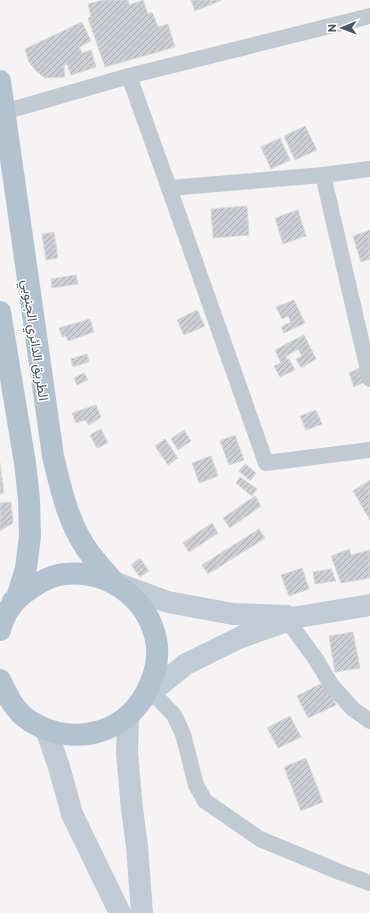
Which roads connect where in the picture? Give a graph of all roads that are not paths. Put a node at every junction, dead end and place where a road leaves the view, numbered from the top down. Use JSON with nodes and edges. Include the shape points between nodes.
{"nodes":[{"id":1,"x":370,"y":16,"type":"edge"},
{"id":2,"x":129,"y":76,"type":"junction"},
{"id":3,"x":0,"y":81,"type":"edge"},
{"id":4,"x":4,"y":112,"type":"junction"},
{"id":5,"x":370,"y":169,"type":"edge"},
{"id":6,"x":323,"y":175,"type":"junction"},
{"id":7,"x":169,"y":188,"type":"junction"},
{"id":8,"x":0,"y":312,"type":"edge"},
{"id":9,"x":370,"y":379,"type":"edge"},
{"id":10,"x":370,"y":450,"type":"edge"},
{"id":11,"x":115,"y":583,"type":"junction"},
{"id":12,"x":17,"y":598,"type":"junction"},
{"id":13,"x":370,"y":605,"type":"edge"},
{"id":14,"x":0,"y":612,"type":"edge"},
{"id":15,"x":293,"y":619,"type":"junction"},
{"id":16,"x":0,"y":630,"type":"edge"},
{"id":17,"x":0,"y":680,"type":"edge"},
{"id":18,"x":148,"y":694,"type":"junction"},
{"id":19,"x":0,"y":707,"type":"edge"},
{"id":20,"x":128,"y":717,"type":"junction"},
{"id":21,"x":370,"y":721,"type":"edge"},
{"id":22,"x":37,"y":725,"type":"junction"},
{"id":23,"x":370,"y":883,"type":"edge"},
{"id":24,"x":120,"y":913,"type":"edge"},
{"id":25,"x":142,"y":913,"type":"edge"}],
"edges":[{"from":1,"to":2,"type":"street"},
{"from":2,"to":4,"type":"street"},
{"from":2,"to":7,"type":"street"},
{"from":3,"to":4,"type":"main road","name":"الطريق الدائري الجنوبي"},
{"from":4,"to":11,"type":"main road","name":"الطريق الدائري الجنوبي","via":[[53,456],[74,527],[90,554]]},
{"from":5,"to":6,"type":"street"},
{"from":6,"to":7,"type":"street"},
{"from":6,"to":9,"type":"street"},
{"from":7,"to":10,"type":"street","via":[[266,463]]},
{"from":8,"to":12,"type":"main road","via":[[29,500],[30,536],[26,568]]},
{"from":11,"to":12,"type":"main road","via":[[90,574],[64,574],[38,582]]},
{"from":11,"to":15,"type":"street","via":[[175,604],[233,614]]},
{"from":11,"to":18,"type":"main road","via":[[136,599],[150,621],[157,646],[155,672]]},
{"from":12,"to":14,"type":"main road"},
{"from":12,"to":16,"type":"main road","via":[[2,621]]},
{"from":13,"to":15,"type":"street"},
{"from":15,"to":18,"type":"street","via":[[241,637],[186,664]]},
{"from":15,"to":21,"type":"street","via":[[332,686],[353,709]]},
{"from":17,"to":22,"type":"main road","via":[[10,701]]},
{"from":18,"to":20,"type":"main road"},
{"from":18,"to":23,"type":"street","via":[[174,715],[183,734],[196,784],[205,801],[260,839]]},
{"from":19,"to":22,"type":"main road"},
{"from":20,"to":22,"type":"main road","via":[[105,730],[79,736],[53,732]]},
{"from":20,"to":25,"type":"street","via":[[127,753]]},
{"from":22,"to":24,"type":"street","via":[[59,767],[72,814]]}]}
